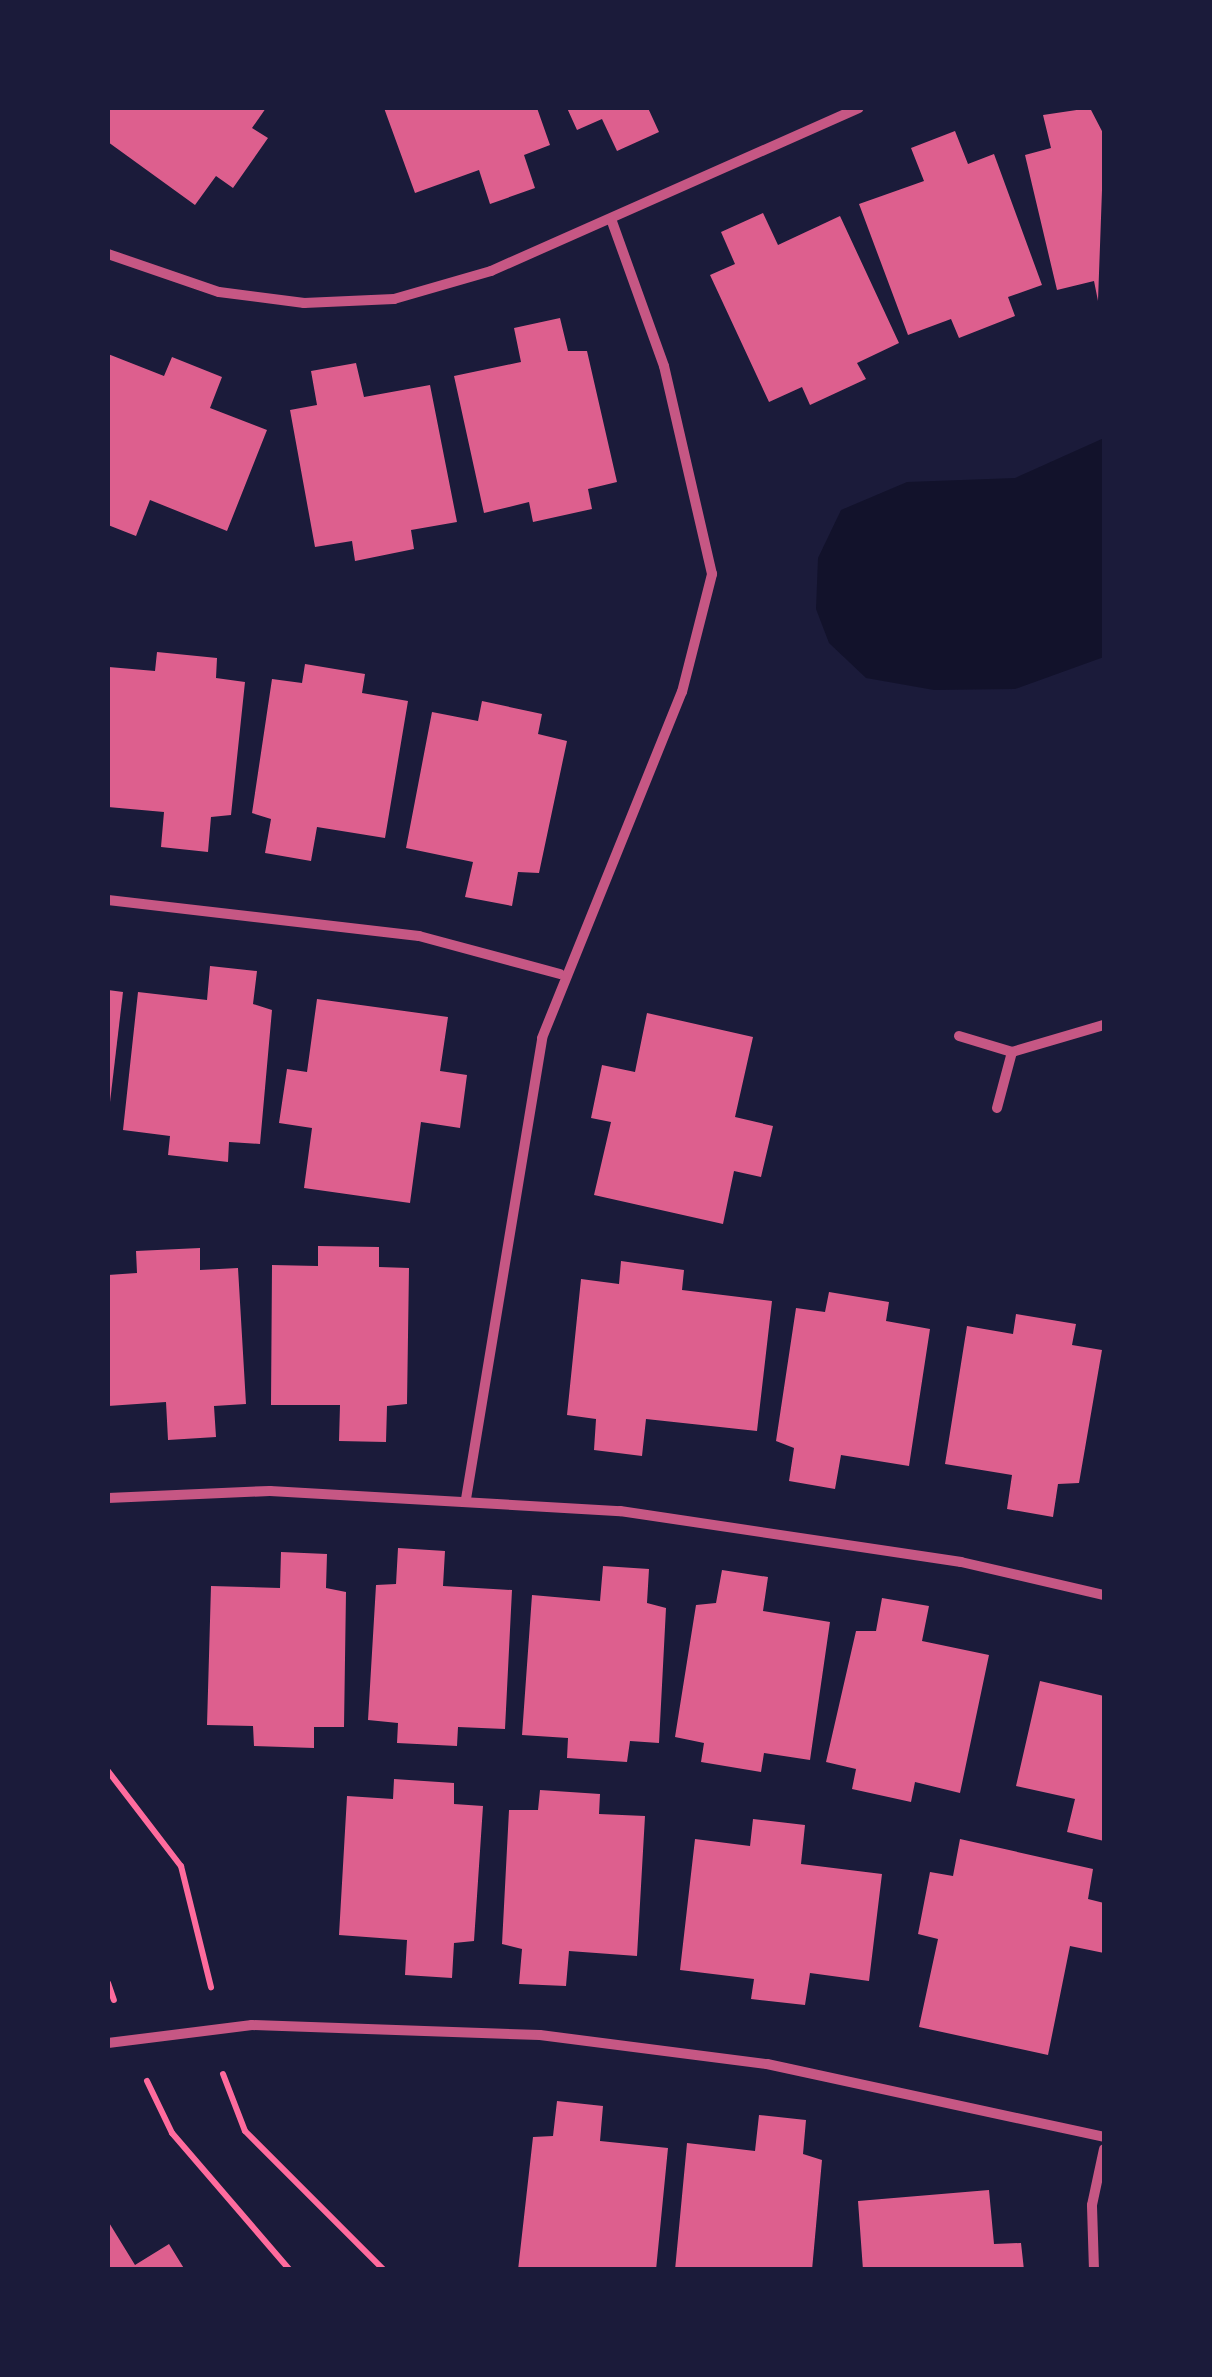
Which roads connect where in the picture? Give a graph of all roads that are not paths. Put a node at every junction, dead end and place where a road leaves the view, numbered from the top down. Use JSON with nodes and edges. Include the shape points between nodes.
{"nodes":[{"id":1,"x":858,"y":108,"type":"edge"},
{"id":2,"x":611,"y":219,"type":"junction"},
{"id":3,"x":108,"y":254,"type":"edge"},
{"id":4,"x":108,"y":900,"type":"edge"},
{"id":5,"x":560,"y":974,"type":"junction"},
{"id":6,"x":1104,"y":1025,"type":"edge"},
{"id":7,"x":958,"y":1036,"type":"dead end"},
{"id":8,"x":1012,"y":1052,"type":"junction"},
{"id":9,"x":997,"y":1108,"type":"dead end"},
{"id":10,"x":108,"y":1498,"type":"edge"},
{"id":11,"x":466,"y":1499,"type":"junction"},
{"id":12,"x":1104,"y":1595,"type":"edge"},
{"id":13,"x":108,"y":2044,"type":"edge"},
{"id":14,"x":1104,"y":2137,"type":"edge"},
{"id":15,"x":1104,"y":2149,"type":"edge"},
{"id":16,"x":1094,"y":2270,"type":"edge"}],
"edges":[{"from":1,"to":2,"type":"street"},
{"from":2,"to":3,"type":"street","via":[[491,271],[394,298],[304,302],[219,292]]},
{"from":2,"to":5,"type":"street","via":[[664,366],[712,574],[682,692]]},
{"from":4,"to":5,"type":"street","via":[[419,936]]},
{"from":5,"to":11,"type":"street","via":[[520,1139]]},
{"from":6,"to":8,"type":"street"},
{"from":7,"to":8,"type":"street"},
{"from":8,"to":9,"type":"street"},
{"from":10,"to":11,"type":"street","via":[[270,1491]]},
{"from":11,"to":12,"type":"street","via":[[794,1534]]},
{"from":13,"to":14,"type":"street","via":[[252,2025],[540,2034],[767,2064]]},
{"from":15,"to":16,"type":"street","via":[[1092,2205]]}]}
